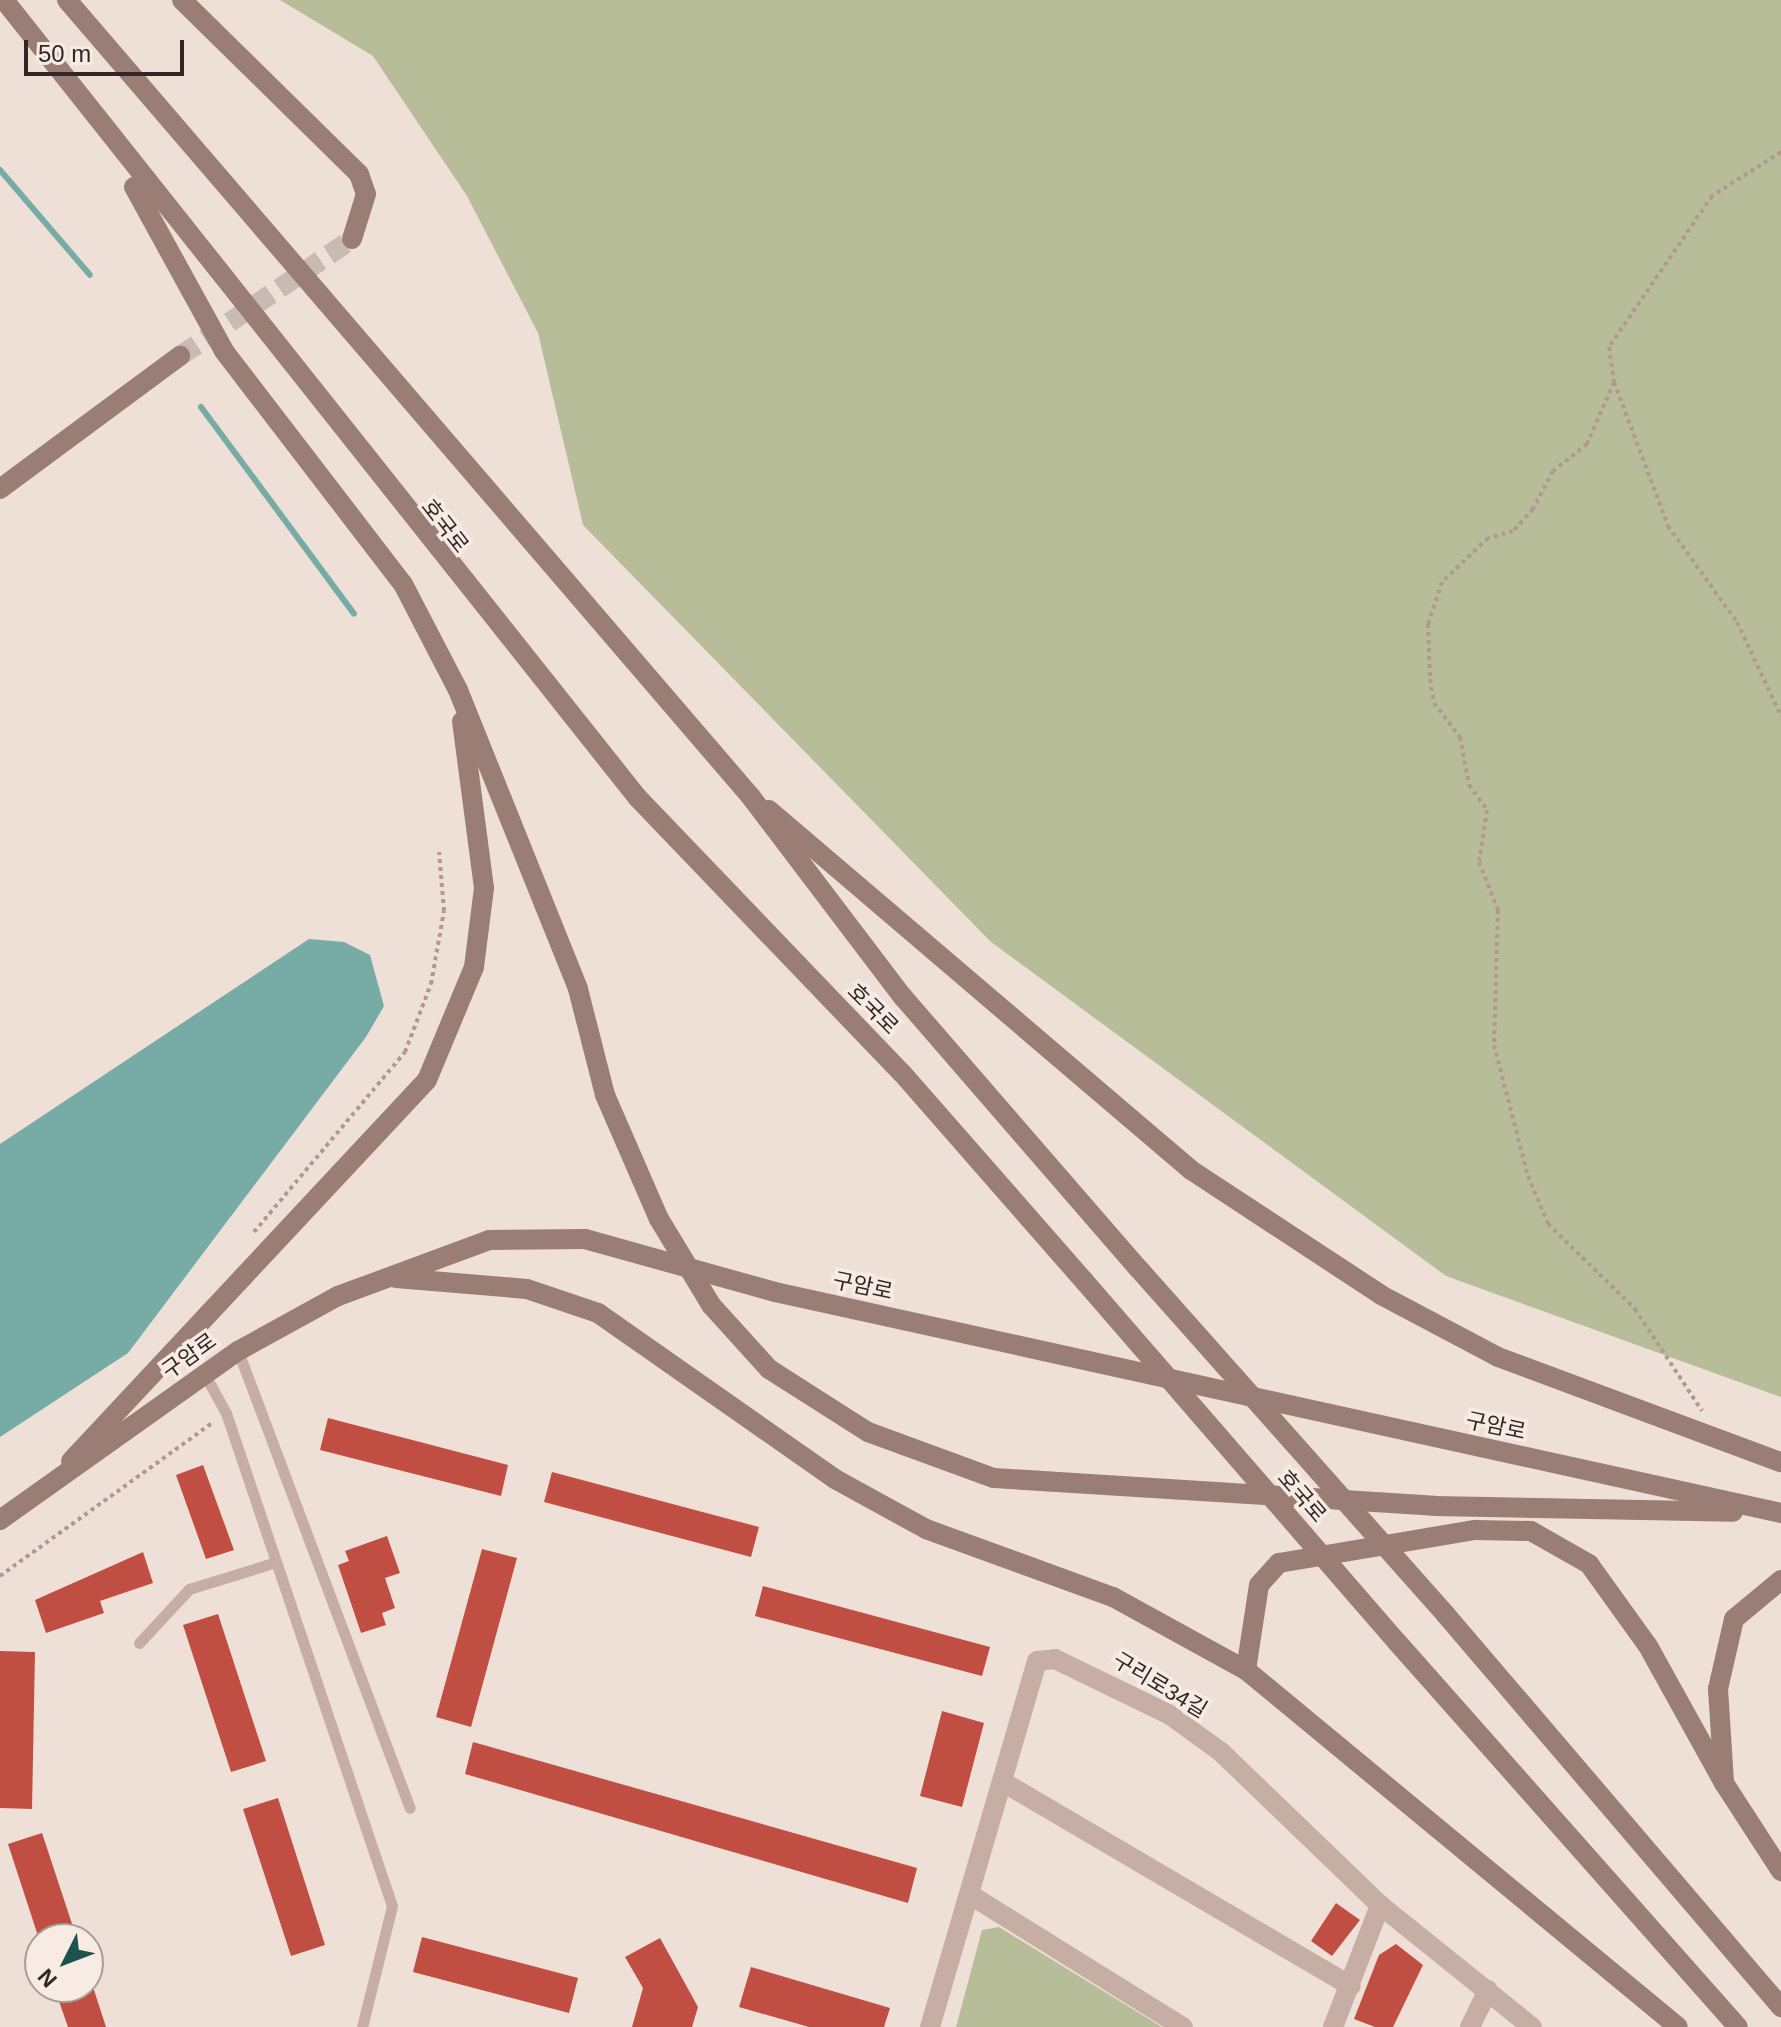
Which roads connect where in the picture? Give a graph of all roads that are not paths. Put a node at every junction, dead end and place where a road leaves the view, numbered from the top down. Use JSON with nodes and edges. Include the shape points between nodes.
{"nodes":[{"id":1,"x":4,"y":0,"type":"edge"},
{"id":2,"x":67,"y":0,"type":"edge"},
{"id":3,"x":182,"y":0,"type":"edge"},
{"id":4,"x":107,"y":138,"type":"junction"},
{"id":5,"x":352,"y":239,"type":"tunnel mouth"},
{"id":6,"x":180,"y":356,"type":"tunnel mouth"},
{"id":7,"x":0,"y":489,"type":"edge"},
{"id":8,"x":458,"y":690,"type":"junction"},
{"id":9,"x":751,"y":797,"type":"junction"},
{"id":10,"x":388,"y":1277,"type":"junction"},
{"id":11,"x":238,"y":1351,"type":"junction"},
{"id":12,"x":205,"y":1375,"type":"junction"},
{"id":13,"x":1781,"y":1462,"type":"edge"},
{"id":14,"x":51,"y":1485,"type":"junction"},
{"id":15,"x":1781,"y":1513,"type":"edge"},
{"id":16,"x":0,"y":1520,"type":"edge"},
{"id":17,"x":276,"y":1562,"type":"junction"},
{"id":18,"x":1781,"y":1580,"type":"edge"},
{"id":19,"x":139,"y":1643,"type":"dead end"},
{"id":20,"x":1246,"y":1670,"type":"junction"},
{"id":21,"x":1003,"y":1782,"type":"junction"},
{"id":22,"x":1724,"y":1783,"type":"junction"},
{"id":23,"x":410,"y":1808,"type":"dead end"},
{"id":24,"x":1781,"y":1871,"type":"edge"},
{"id":25,"x":969,"y":1894,"type":"junction"},
{"id":26,"x":1380,"y":1905,"type":"junction"},
{"id":27,"x":1351,"y":1986,"type":"junction"},
{"id":28,"x":1488,"y":1990,"type":"junction"},
{"id":29,"x":1781,"y":2007,"type":"edge"},
{"id":30,"x":362,"y":2027,"type":"edge"},
{"id":31,"x":930,"y":2027,"type":"edge"},
{"id":32,"x":1183,"y":2027,"type":"edge"},
{"id":33,"x":1333,"y":2027,"type":"edge"},
{"id":34,"x":1470,"y":2027,"type":"edge"},
{"id":35,"x":1532,"y":2027,"type":"edge"},
{"id":36,"x":1678,"y":2027,"type":"edge"},
{"id":37,"x":1738,"y":2027,"type":"edge"}],
"edges":[{"from":1,"to":4,"type":"main road","name":"호국로"},
{"from":2,"to":9,"type":"main road","name":"호국로"},
{"from":3,"to":5,"type":"main road","via":[[359,174],[366,194]]},
{"from":4,"to":8,"type":"main road","via":[[224,351],[403,584]]},
{"from":4,"to":37,"type":"main road","name":"호국로","bridge":true,"via":[[637,797],[902,1073]]},
{"from":6,"to":7,"type":"main road"},
{"from":8,"to":14,"type":"main road","via":[[484,888],[474,967],[427,1080]]},
{"from":8,"to":15,"type":"main road","bridge":true,"via":[[578,989],[605,1095],[659,1219],[711,1305],[769,1369],[868,1432],[994,1478],[1434,1506]]},
{"from":9,"to":13,"type":"main road","via":[[1203,1179],[1381,1295],[1498,1357]]},
{"from":9,"to":29,"type":"main road","name":"호국로","bridge":true,"via":[[903,997],[1446,1615]]},
{"from":10,"to":11,"type":"main road","name":"구암로"},
{"from":10,"to":15,"type":"main road","name":"구암로","via":[[489,1240],[585,1239],[775,1292]]},
{"from":10,"to":20,"type":"main road","via":[[527,1289],[598,1313],[861,1494],[926,1529],[1113,1597]]},
{"from":11,"to":12,"type":"main road","name":"구암로"},
{"from":11,"to":23,"type":"lane"},
{"from":12,"to":14,"type":"main road","name":"구암로"},
{"from":12,"to":17,"type":"lane","via":[[226,1413]]},
{"from":14,"to":16,"type":"main road","name":"구암로"},
{"from":17,"to":19,"type":"lane","via":[[189,1589]]},
{"from":17,"to":30,"type":"lane","via":[[392,1906]]},
{"from":18,"to":22,"type":"main road","via":[[1734,1619],[1718,1689]]},
{"from":20,"to":22,"type":"main road","via":[[1259,1585],[1279,1563],[1475,1530],[1531,1531],[1589,1564],[1648,1646]]},
{"from":20,"to":36,"type":"main road"},
{"from":21,"to":25,"type":"street","name":"구리로34길"},
{"from":21,"to":26,"type":"street","name":"구리로34길","via":[[1037,1661],[1088,1669],[1221,1752]]},
{"from":21,"to":27,"type":"street"},
{"from":22,"to":24,"type":"main road"},
{"from":25,"to":31,"type":"street","name":"구리로34길"},
{"from":25,"to":32,"type":"street"},
{"from":26,"to":27,"type":"street"},
{"from":26,"to":28,"type":"street","name":"구리로34길"},
{"from":27,"to":33,"type":"street"},
{"from":28,"to":34,"type":"street"},
{"from":28,"to":35,"type":"street","name":"구리로34길"}]}
